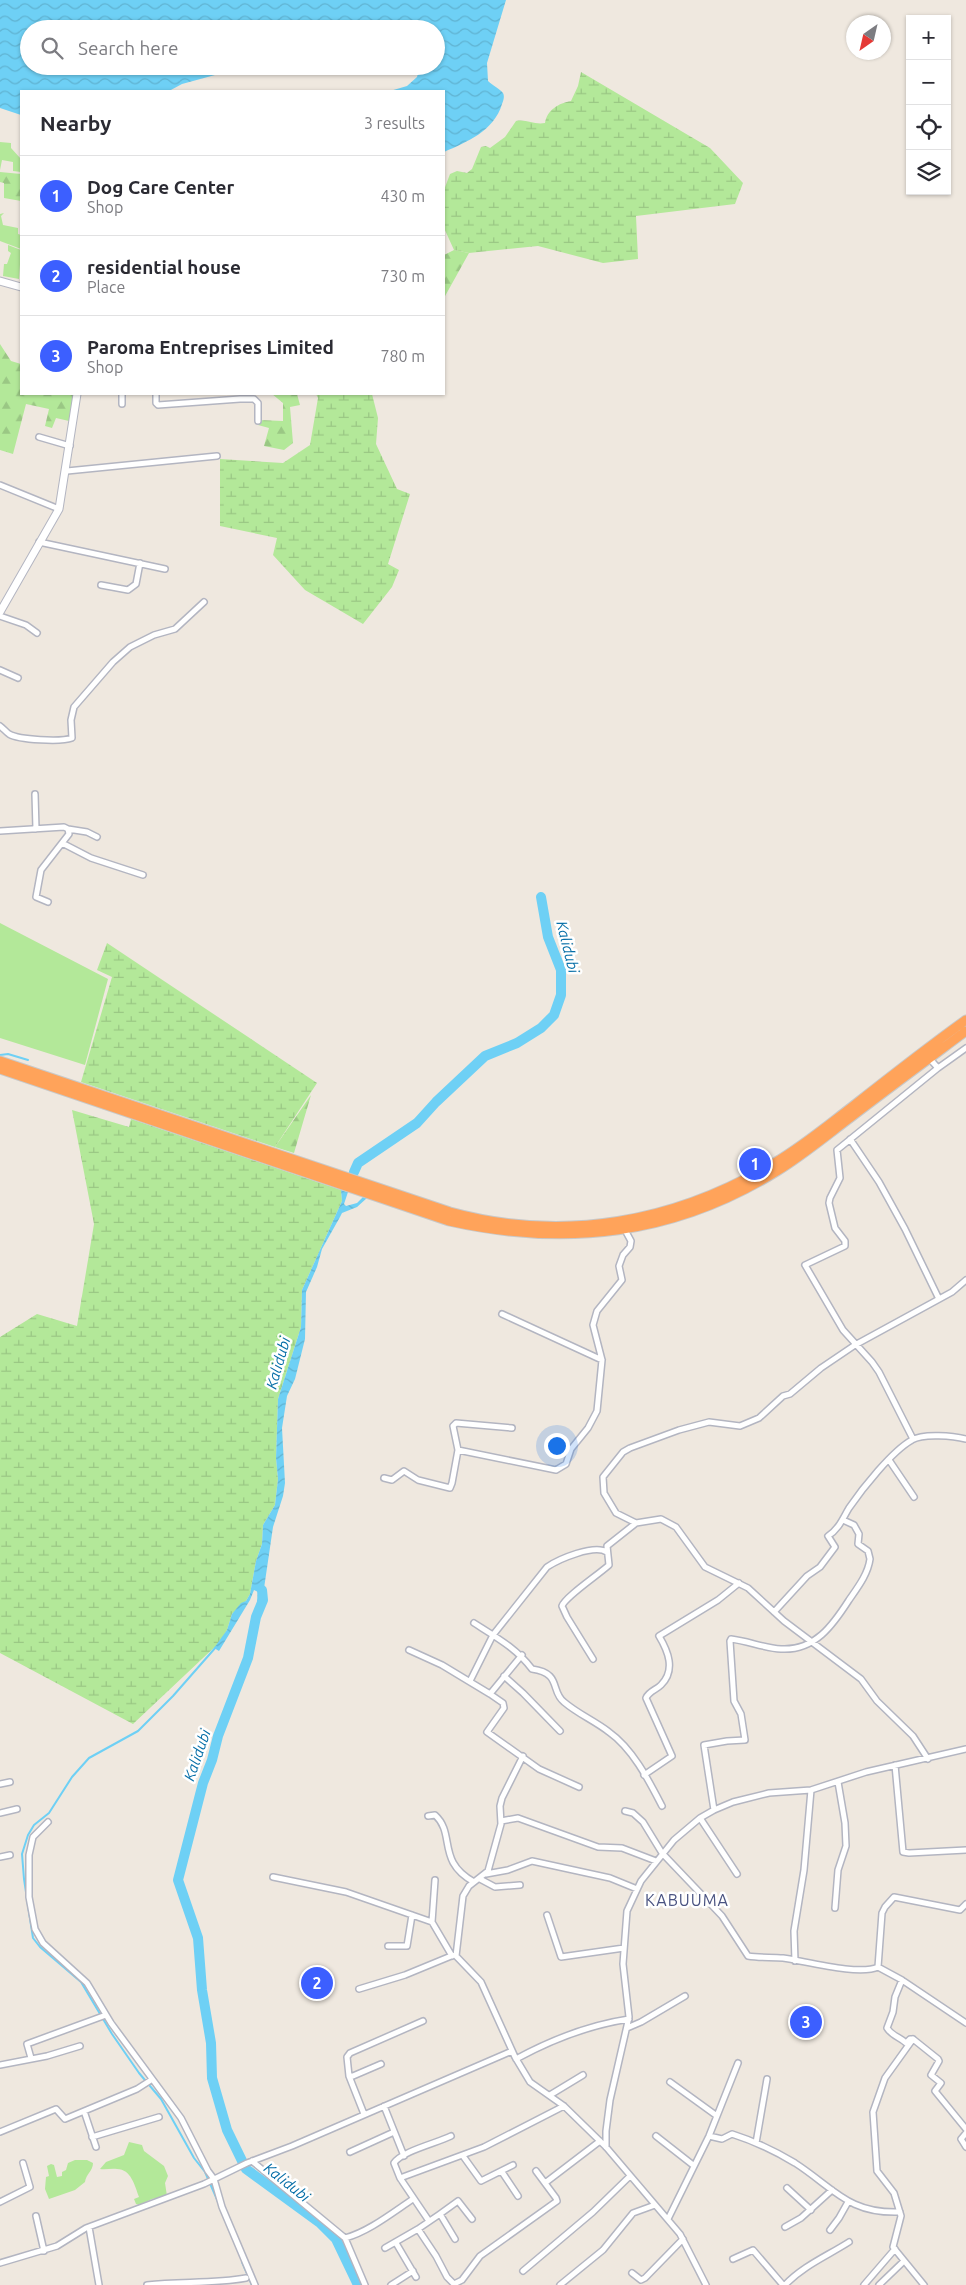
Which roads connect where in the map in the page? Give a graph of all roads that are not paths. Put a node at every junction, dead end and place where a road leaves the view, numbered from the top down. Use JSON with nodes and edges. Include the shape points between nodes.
{"nodes":[{"id":1,"x":0,"y":281,"type":"edge"},
{"id":2,"x":20,"y":287,"type":"edge"},
{"id":3,"x":77,"y":395,"type":"edge"},
{"id":4,"x":122,"y":395,"type":"edge"},
{"id":5,"x":156,"y":395,"type":"edge"},
{"id":6,"x":122,"y":404,"type":"dead end"},
{"id":7,"x":258,"y":421,"type":"dead end"},
{"id":8,"x":39,"y":437,"type":"dead end"},
{"id":9,"x":70,"y":446,"type":"junction"},
{"id":10,"x":217,"y":456,"type":"dead end"},
{"id":11,"x":66,"y":471,"type":"junction"},
{"id":12,"x":0,"y":485,"type":"edge"},
{"id":13,"x":59,"y":510,"type":"junction"},
{"id":14,"x":39,"y":542,"type":"junction"},
{"id":15,"x":140,"y":563,"type":"junction"},
{"id":16,"x":165,"y":569,"type":"dead end"},
{"id":17,"x":101,"y":585,"type":"dead end"},
{"id":18,"x":204,"y":602,"type":"dead end"},
{"id":19,"x":0,"y":612,"type":"edge"},
{"id":20,"x":0,"y":616,"type":"edge"},
{"id":21,"x":37,"y":633,"type":"dead end"},
{"id":22,"x":0,"y":670,"type":"edge"},
{"id":23,"x":18,"y":678,"type":"dead end"},
{"id":24,"x":0,"y":726,"type":"edge"},
{"id":25,"x":35,"y":794,"type":"dead end"},
{"id":26,"x":36,"y":829,"type":"junction"},
{"id":27,"x":68,"y":829,"type":"junction"},
{"id":28,"x":0,"y":831,"type":"edge"},
{"id":29,"x":97,"y":837,"type":"dead end"},
{"id":30,"x":62,"y":844,"type":"junction"},
{"id":31,"x":143,"y":875,"type":"dead end"},
{"id":32,"x":48,"y":902,"type":"dead end"},
{"id":33,"x":966,"y":1020,"type":"edge"},
{"id":34,"x":966,"y":1031,"type":"edge"},
{"id":35,"x":966,"y":1048,"type":"edge"},
{"id":36,"x":929,"y":1058,"type":"junction"},
{"id":37,"x":0,"y":1061,"type":"edge"},
{"id":38,"x":938,"y":1068,"type":"junction"},
{"id":39,"x":0,"y":1069,"type":"edge"},
{"id":40,"x":133,"y":1110,"type":"junction"},
{"id":41,"x":850,"y":1139,"type":"junction"},
{"id":42,"x":450,"y":1217,"type":"junction"},
{"id":43,"x":625,"y":1230,"type":"junction"},
{"id":44,"x":966,"y":1280,"type":"edge"},
{"id":45,"x":939,"y":1299,"type":"junction"},
{"id":46,"x":502,"y":1314,"type":"dead end"},
{"id":47,"x":855,"y":1345,"type":"junction"},
{"id":48,"x":602,"y":1360,"type":"junction"},
{"id":49,"x":512,"y":1428,"type":"dead end"},
{"id":50,"x":913,"y":1438,"type":"junction"},
{"id":51,"x":966,"y":1439,"type":"edge"},
{"id":52,"x":458,"y":1450,"type":"junction"},
{"id":53,"x":889,"y":1460,"type":"junction"},
{"id":54,"x":384,"y":1478,"type":"dead end"},
{"id":55,"x":914,"y":1497,"type":"dead end"},
{"id":56,"x":843,"y":1520,"type":"junction"},
{"id":57,"x":636,"y":1523,"type":"junction"},
{"id":58,"x":607,"y":1552,"type":"junction"},
{"id":59,"x":739,"y":1583,"type":"junction"},
{"id":60,"x":774,"y":1612,"type":"junction"},
{"id":61,"x":474,"y":1623,"type":"dead end"},
{"id":62,"x":493,"y":1635,"type":"junction"},
{"id":63,"x":814,"y":1642,"type":"junction"},
{"id":64,"x":409,"y":1650,"type":"dead end"},
{"id":65,"x":522,"y":1655,"type":"junction"},
{"id":66,"x":592,"y":1659,"type":"dead end"},
{"id":67,"x":504,"y":1676,"type":"junction"},
{"id":68,"x":470,"y":1681,"type":"junction"},
{"id":69,"x":490,"y":1694,"type":"junction"},
{"id":70,"x":560,"y":1731,"type":"dead end"},
{"id":71,"x":966,"y":1749,"type":"edge"},
{"id":72,"x":523,"y":1756,"type":"junction"},
{"id":73,"x":928,"y":1759,"type":"junction"},
{"id":74,"x":894,"y":1765,"type":"junction"},
{"id":75,"x":644,"y":1775,"type":"junction"},
{"id":76,"x":10,"y":1782,"type":"dead end"},
{"id":77,"x":838,"y":1782,"type":"junction"},
{"id":78,"x":0,"y":1784,"type":"edge"},
{"id":79,"x":579,"y":1786,"type":"dead end"},
{"id":80,"x":811,"y":1790,"type":"junction"},
{"id":81,"x":662,"y":1806,"type":"dead end"},
{"id":82,"x":17,"y":1809,"type":"dead end"},
{"id":83,"x":714,"y":1810,"type":"junction"},
{"id":84,"x":625,"y":1811,"type":"dead end"},
{"id":85,"x":0,"y":1813,"type":"edge"},
{"id":86,"x":428,"y":1816,"type":"dead end"},
{"id":87,"x":700,"y":1818,"type":"junction"},
{"id":88,"x":501,"y":1821,"type":"junction"},
{"id":89,"x":48,"y":1822,"type":"dead end"},
{"id":90,"x":966,"y":1850,"type":"edge"},
{"id":91,"x":662,"y":1853,"type":"junction"},
{"id":92,"x":10,"y":1856,"type":"dead end"},
{"id":93,"x":0,"y":1857,"type":"edge"},
{"id":94,"x":656,"y":1861,"type":"junction"},
{"id":95,"x":738,"y":1874,"type":"dead end"},
{"id":96,"x":273,"y":1877,"type":"dead end"},
{"id":97,"x":483,"y":1877,"type":"junction"},
{"id":98,"x":435,"y":1880,"type":"dead end"},
{"id":99,"x":474,"y":1882,"type":"junction"},
{"id":100,"x":520,"y":1885,"type":"dead end"},
{"id":101,"x":637,"y":1888,"type":"junction"},
{"id":102,"x":966,"y":1904,"type":"edge"},
{"id":103,"x":835,"y":1908,"type":"dead end"},
{"id":104,"x":412,"y":1915,"type":"junction"},
{"id":105,"x":547,"y":1915,"type":"dead end"},
{"id":106,"x":432,"y":1922,"type":"junction"},
{"id":107,"x":388,"y":1946,"type":"dead end"},
{"id":108,"x":624,"y":1948,"type":"junction"},
{"id":109,"x":454,"y":1955,"type":"junction"},
{"id":110,"x":795,"y":1961,"type":"junction"},
{"id":111,"x":878,"y":1967,"type":"junction"},
{"id":112,"x":902,"y":1980,"type":"junction"},
{"id":113,"x":359,"y":1989,"type":"dead end"},
{"id":114,"x":685,"y":1996,"type":"dead end"},
{"id":115,"x":103,"y":2016,"type":"junction"},
{"id":116,"x":629,"y":2019,"type":"junction"},
{"id":117,"x":423,"y":2021,"type":"dead end"},
{"id":118,"x":966,"y":2023,"type":"edge"},
{"id":119,"x":627,"y":2028,"type":"junction"},
{"id":120,"x":914,"y":2039,"type":"junction"},
{"id":121,"x":80,"y":2046,"type":"dead end"},
{"id":122,"x":512,"y":2051,"type":"junction"},
{"id":123,"x":31,"y":2058,"type":"junction"},
{"id":124,"x":516,"y":2059,"type":"junction"},
{"id":125,"x":738,"y":2062,"type":"dead end"},
{"id":126,"x":381,"y":2064,"type":"dead end"},
{"id":127,"x":0,"y":2065,"type":"edge"},
{"id":128,"x":582,"y":2075,"type":"dead end"},
{"id":129,"x":349,"y":2076,"type":"junction"},
{"id":130,"x":767,"y":2079,"type":"dead end"},
{"id":131,"x":148,"y":2082,"type":"junction"},
{"id":132,"x":670,"y":2082,"type":"dead end"},
{"id":133,"x":550,"y":2095,"type":"junction"},
{"id":134,"x":384,"y":2106,"type":"junction"},
{"id":135,"x":564,"y":2106,"type":"junction"},
{"id":136,"x":84,"y":2110,"type":"junction"},
{"id":137,"x":364,"y":2114,"type":"junction"},
{"id":138,"x":717,"y":2116,"type":"junction"},
{"id":139,"x":159,"y":2117,"type":"dead end"},
{"id":140,"x":966,"y":2129,"type":"edge"},
{"id":141,"x":0,"y":2132,"type":"edge"},
{"id":142,"x":394,"y":2132,"type":"junction"},
{"id":143,"x":966,"y":2133,"type":"edge"},
{"id":144,"x":451,"y":2136,"type":"dead end"},
{"id":145,"x":656,"y":2136,"type":"dead end"},
{"id":146,"x":709,"y":2136,"type":"junction"},
{"id":147,"x":92,"y":2137,"type":"junction"},
{"id":148,"x":600,"y":2141,"type":"junction"},
{"id":149,"x":756,"y":2143,"type":"junction"},
{"id":150,"x":96,"y":2147,"type":"dead end"},
{"id":151,"x":606,"y":2147,"type":"junction"},
{"id":152,"x":966,"y":2147,"type":"edge"},
{"id":153,"x":350,"y":2152,"type":"dead end"},
{"id":154,"x":404,"y":2156,"type":"junction"},
{"id":155,"x":463,"y":2156,"type":"junction"},
{"id":156,"x":250,"y":2162,"type":"junction"},
{"id":157,"x":23,"y":2164,"type":"dead end"},
{"id":158,"x":513,"y":2165,"type":"dead end"},
{"id":159,"x":693,"y":2165,"type":"junction"},
{"id":160,"x":536,"y":2171,"type":"dead end"},
{"id":161,"x":502,"y":2172,"type":"junction"},
{"id":162,"x":630,"y":2176,"type":"junction"},
{"id":163,"x":400,"y":2178,"type":"junction"},
{"id":164,"x":213,"y":2180,"type":"junction"},
{"id":165,"x":545,"y":2184,"type":"junction"},
{"id":166,"x":787,"y":2188,"type":"dead end"},
{"id":167,"x":832,"y":2190,"type":"junction"},
{"id":168,"x":518,"y":2196,"type":"dead end"},
{"id":169,"x":413,"y":2199,"type":"junction"},
{"id":170,"x":0,"y":2202,"type":"edge"},
{"id":171,"x":848,"y":2202,"type":"junction"},
{"id":172,"x":655,"y":2205,"type":"junction"},
{"id":173,"x":811,"y":2210,"type":"junction"},
{"id":174,"x":900,"y":2212,"type":"junction"},
{"id":175,"x":440,"y":2214,"type":"junction"},
{"id":176,"x":36,"y":2216,"type":"dead end"},
{"id":177,"x":472,"y":2219,"type":"dead end"},
{"id":178,"x":668,"y":2220,"type":"junction"},
{"id":179,"x":429,"y":2221,"type":"junction"},
{"id":180,"x":89,"y":2227,"type":"junction"},
{"id":181,"x":785,"y":2227,"type":"dead end"},
{"id":182,"x":418,"y":2229,"type":"junction"},
{"id":183,"x":830,"y":2230,"type":"dead end"},
{"id":184,"x":345,"y":2238,"type":"junction"},
{"id":185,"x":455,"y":2238,"type":"dead end"},
{"id":186,"x":682,"y":2240,"type":"junction"},
{"id":187,"x":849,"y":2242,"type":"dead end"},
{"id":188,"x":396,"y":2243,"type":"junction"},
{"id":189,"x":385,"y":2248,"type":"dead end"},
{"id":190,"x":895,"y":2249,"type":"junction"},
{"id":191,"x":44,"y":2251,"type":"junction"},
{"id":192,"x":733,"y":2259,"type":"dead end"},
{"id":193,"x":904,"y":2261,"type":"junction"},
{"id":194,"x":0,"y":2263,"type":"edge"},
{"id":195,"x":413,"y":2271,"type":"junction"},
{"id":196,"x":523,"y":2271,"type":"dead end"},
{"id":197,"x":632,"y":2273,"type":"dead end"},
{"id":198,"x":416,"y":2277,"type":"dead end"},
{"id":199,"x":246,"y":2278,"type":"dead end"},
{"id":200,"x":99,"y":2285,"type":"edge"},
{"id":201,"x":147,"y":2285,"type":"edge"},
{"id":202,"x":255,"y":2285,"type":"edge"},
{"id":203,"x":365,"y":2285,"type":"edge"},
{"id":204,"x":392,"y":2285,"type":"edge"},
{"id":205,"x":560,"y":2285,"type":"edge"},
{"id":206,"x":706,"y":2285,"type":"edge"},
{"id":207,"x":784,"y":2285,"type":"edge"},
{"id":208,"x":864,"y":2285,"type":"edge"},
{"id":209,"x":879,"y":2285,"type":"edge"},
{"id":210,"x":924,"y":2285,"type":"edge"}],
"edges":[{"from":1,"to":2,"type":"street"},
{"from":3,"to":9,"type":"street"},
{"from":4,"to":6,"type":"street"},
{"from":5,"to":7,"type":"street","via":[[158,405],[254,399],[258,403]]},
{"from":8,"to":9,"type":"street"},
{"from":9,"to":11,"type":"street"},
{"from":10,"to":11,"type":"street"},
{"from":11,"to":13,"type":"street"},
{"from":12,"to":13,"type":"street"},
{"from":13,"to":14,"type":"street"},
{"from":14,"to":15,"type":"street"},
{"from":14,"to":19,"type":"street"},
{"from":15,"to":16,"type":"street"},
{"from":15,"to":17,"type":"street","via":[[136,584],[128,590]]},
{"from":18,"to":24,"type":"street","via":[[175,629],[130,647],[113,662],[74,707],[72,738],[64,741],[27,737],[9,734]]},
{"from":20,"to":21,"type":"street","via":[[26,625]]},
{"from":22,"to":23,"type":"street"},
{"from":25,"to":26,"type":"street"},
{"from":26,"to":27,"type":"street"},
{"from":26,"to":28,"type":"street"},
{"from":27,"to":29,"type":"street"},
{"from":27,"to":30,"type":"street","via":[[69,834]]},
{"from":30,"to":31,"type":"street","via":[[91,858]]},
{"from":30,"to":32,"type":"street","via":[[38,876],[36,897]]},
{"from":33,"to":42,"type":"highway","via":[[800,1146],[740,1182],[694,1203],[645,1217],[585,1227],[528,1226]]},
{"from":34,"to":36,"type":"highway"},
{"from":35,"to":38,"type":"street"},
{"from":36,"to":38,"type":"street"},
{"from":36,"to":43,"type":"highway","via":[[805,1152],[760,1181],[699,1211]]},
{"from":37,"to":40,"type":"highway"},
{"from":38,"to":41,"type":"street"},
{"from":39,"to":40,"type":"highway"},
{"from":40,"to":42,"type":"highway"},
{"from":41,"to":45,"type":"street","via":[[879,1182]]},
{"from":41,"to":47,"type":"street","via":[[837,1150],[840,1178],[829,1203],[835,1228],[845,1246],[805,1265]]},
{"from":42,"to":43,"type":"highway","via":[[524,1234],[571,1235]]},
{"from":43,"to":48,"type":"street","via":[[631,1241],[619,1266],[622,1280],[597,1311],[593,1325]]},
{"from":44,"to":45,"type":"street"},
{"from":45,"to":47,"type":"street"},
{"from":46,"to":48,"type":"street"},
{"from":47,"to":50,"type":"street","via":[[879,1372]]},
{"from":47,"to":57,"type":"street","via":[[783,1396],[759,1418],[740,1426],[709,1422],[623,1452],[603,1477],[604,1492],[616,1513]]},
{"from":48,"to":52,"type":"street","via":[[597,1411],[566,1464],[556,1470]]},
{"from":49,"to":52,"type":"street","via":[[456,1423],[454,1430]]},
{"from":50,"to":51,"type":"street"},
{"from":50,"to":53,"type":"street"},
{"from":52,"to":54,"type":"street","via":[[450,1488],[425,1482],[404,1471],[392,1480]]},
{"from":53,"to":55,"type":"street"},
{"from":53,"to":56,"type":"street","via":[[849,1508]]},
{"from":56,"to":60,"type":"street","via":[[828,1536],[835,1547],[824,1563],[807,1576]]},
{"from":56,"to":63,"type":"street","via":[[854,1525],[858,1544],[870,1555],[870,1564],[833,1624]]},
{"from":57,"to":58,"type":"street","via":[[607,1546]]},
{"from":57,"to":59,"type":"street","via":[[661,1519],[676,1527],[705,1567]]},
{"from":58,"to":62,"type":"street","via":[[596,1549],[557,1560],[547,1567]]},
{"from":58,"to":66,"type":"street","via":[[608,1565],[567,1597],[562,1606]]},
{"from":59,"to":60,"type":"street"},
{"from":59,"to":75,"type":"street","via":[[718,1600],[659,1636],[667,1649],[670,1665],[663,1684],[646,1698],[672,1756]]},
{"from":60,"to":63,"type":"street"},
{"from":61,"to":62,"type":"street"},
{"from":62,"to":65,"type":"street"},
{"from":62,"to":68,"type":"street"},
{"from":63,"to":73,"type":"street","via":[[866,1685],[877,1701],[913,1736]]},
{"from":63,"to":83,"type":"street","via":[[782,1649],[732,1639],[734,1701],[741,1714],[744,1740],[704,1746]]},
{"from":64,"to":68,"type":"street"},
{"from":65,"to":67,"type":"street"},
{"from":65,"to":75,"type":"street","via":[[532,1669],[542,1670],[553,1680],[564,1702],[619,1741]]},
{"from":67,"to":69,"type":"street"},
{"from":67,"to":70,"type":"street"},
{"from":68,"to":69,"type":"street"},
{"from":69,"to":72,"type":"street","via":[[503,1703],[504,1708],[487,1732]]},
{"from":71,"to":73,"type":"street"},
{"from":72,"to":79,"type":"street","via":[[539,1769]]},
{"from":72,"to":88,"type":"street","via":[[502,1798]]},
{"from":73,"to":74,"type":"street"},
{"from":74,"to":77,"type":"street"},
{"from":74,"to":90,"type":"street","via":[[904,1852]]},
{"from":75,"to":81,"type":"street"},
{"from":76,"to":78,"type":"street"},
{"from":77,"to":80,"type":"street"},
{"from":77,"to":103,"type":"street","via":[[846,1846],[838,1870]]},
{"from":80,"to":83,"type":"street","via":[[756,1796]]},
{"from":80,"to":110,"type":"street","via":[[804,1870],[794,1931]]},
{"from":82,"to":85,"type":"street"},
{"from":83,"to":87,"type":"street"},
{"from":84,"to":91,"type":"street","via":[[643,1822]]},
{"from":86,"to":99,"type":"street","via":[[439,1819],[451,1860],[461,1874]]},
{"from":87,"to":91,"type":"street"},
{"from":87,"to":95,"type":"street"},
{"from":88,"to":94,"type":"street","via":[[518,1818],[598,1847],[622,1848]]},
{"from":88,"to":97,"type":"street","via":[[490,1865]]},
{"from":89,"to":115,"type":"street","via":[[33,1837],[29,1855],[30,1897],[36,1929],[43,1943],[87,1983]]},
{"from":91,"to":94,"type":"street"},
{"from":91,"to":110,"type":"street","via":[[722,1916],[745,1955]]},
{"from":92,"to":93,"type":"street"},
{"from":94,"to":101,"type":"street"},
{"from":96,"to":104,"type":"street","via":[[346,1892]]},
{"from":97,"to":99,"type":"street"},
{"from":97,"to":100,"type":"street","via":[[495,1887]]},
{"from":97,"to":101,"type":"street","via":[[532,1861],[610,1878]]},
{"from":98,"to":106,"type":"street"},
{"from":99,"to":109,"type":"street","via":[[463,1896]]},
{"from":101,"to":108,"type":"street","via":[[627,1911]]},
{"from":102,"to":111,"type":"street","via":[[960,1910],[894,1897],[882,1913]]},
{"from":104,"to":106,"type":"street"},
{"from":104,"to":107,"type":"street","via":[[407,1946]]},
{"from":105,"to":108,"type":"street","via":[[561,1957]]},
{"from":106,"to":109,"type":"street"},
{"from":108,"to":116,"type":"street"},
{"from":109,"to":113,"type":"street"},
{"from":109,"to":122,"type":"street","via":[[481,1982]]},
{"from":110,"to":111,"type":"street","via":[[848,1968]]},
{"from":111,"to":112,"type":"street"},
{"from":112,"to":118,"type":"street"},
{"from":112,"to":120,"type":"street","via":[[887,2028],[906,2043]]},
{"from":114,"to":119,"type":"street"},
{"from":115,"to":123,"type":"street","via":[[27,2044]]},
{"from":115,"to":131,"type":"street"},
{"from":116,"to":119,"type":"street"},
{"from":116,"to":124,"type":"street","via":[[568,2035]]},
{"from":117,"to":129,"type":"street","via":[[350,2053],[347,2061]]},
{"from":119,"to":151,"type":"street","via":[[610,2100]]},
{"from":120,"to":140,"type":"street","via":[[938,2059],[931,2075],[941,2083],[935,2091]]},
{"from":120,"to":174,"type":"street","via":[[885,2078],[873,2112],[877,2171],[894,2193]]},
{"from":121,"to":123,"type":"street"},
{"from":122,"to":124,"type":"street"},
{"from":122,"to":134,"type":"street"},
{"from":123,"to":127,"type":"street"},
{"from":124,"to":133,"type":"street","via":[[530,2082]]},
{"from":125,"to":138,"type":"street"},
{"from":126,"to":129,"type":"street"},
{"from":128,"to":133,"type":"street"},
{"from":129,"to":137,"type":"street"},
{"from":130,"to":149,"type":"street"},
{"from":131,"to":136,"type":"street"},
{"from":131,"to":164,"type":"street","via":[[180,2118]]},
{"from":132,"to":138,"type":"street"},
{"from":133,"to":135,"type":"street"},
{"from":134,"to":137,"type":"street"},
{"from":134,"to":142,"type":"street"},
{"from":135,"to":148,"type":"street"},
{"from":135,"to":155,"type":"street"},
{"from":136,"to":141,"type":"street","via":[[63,2119],[56,2109]]},
{"from":136,"to":147,"type":"street"},
{"from":137,"to":156,"type":"street"},
{"from":138,"to":146,"type":"street"},
{"from":139,"to":147,"type":"street"},
{"from":142,"to":153,"type":"street"},
{"from":142,"to":154,"type":"street"},
{"from":143,"to":152,"type":"street","via":[[961,2139]]},
{"from":144,"to":154,"type":"street"},
{"from":145,"to":159,"type":"street"},
{"from":146,"to":149,"type":"street","via":[[722,2139],[732,2134]]},
{"from":146,"to":159,"type":"street"},
{"from":147,"to":150,"type":"street"},
{"from":148,"to":151,"type":"street"},
{"from":148,"to":165,"type":"street"},
{"from":149,"to":167,"type":"street","via":[[796,2164]]},
{"from":151,"to":162,"type":"street"},
{"from":154,"to":163,"type":"street","via":[[394,2163]]},
{"from":155,"to":161,"type":"street","via":[[481,2181]]},
{"from":155,"to":163,"type":"street"},
{"from":156,"to":164,"type":"street"},
{"from":156,"to":184,"type":"street"},
{"from":157,"to":170,"type":"street","via":[[30,2187]]},
{"from":158,"to":161,"type":"street"},
{"from":159,"to":178,"type":"street"},
{"from":160,"to":165,"type":"street"},
{"from":161,"to":168,"type":"street"},
{"from":162,"to":172,"type":"street"},
{"from":162,"to":196,"type":"street"},
{"from":163,"to":169,"type":"street"},
{"from":164,"to":180,"type":"street"},
{"from":164,"to":202,"type":"street"},
{"from":165,"to":182,"type":"street","via":[[556,2204],[480,2256],[456,2284],[449,2280]]},
{"from":166,"to":173,"type":"street"},
{"from":167,"to":171,"type":"street"},
{"from":167,"to":173,"type":"street"},
{"from":169,"to":179,"type":"street"},
{"from":169,"to":184,"type":"street","via":[[374,2225]]},
{"from":171,"to":174,"type":"street","via":[[871,2210]]},
{"from":171,"to":183,"type":"street"},
{"from":172,"to":178,"type":"street"},
{"from":172,"to":205,"type":"street","via":[[633,2213],[603,2250]]},
{"from":173,"to":181,"type":"street"},
{"from":174,"to":190,"type":"street","via":[[893,2243]]},
{"from":175,"to":177,"type":"street","via":[[458,2201]]},
{"from":175,"to":179,"type":"street"},
{"from":175,"to":185,"type":"street"},
{"from":176,"to":191,"type":"street"},
{"from":178,"to":186,"type":"street"},
{"from":179,"to":182,"type":"street"},
{"from":180,"to":191,"type":"street"},
{"from":180,"to":200,"type":"street"},
{"from":182,"to":188,"type":"street"},
{"from":184,"to":203,"type":"street"},
{"from":186,"to":197,"type":"street","via":[[645,2278],[641,2280]]},
{"from":186,"to":206,"type":"street"},
{"from":187,"to":207,"type":"street","via":[[806,2267]]},
{"from":188,"to":189,"type":"street"},
{"from":188,"to":195,"type":"street"},
{"from":190,"to":193,"type":"street"},
{"from":190,"to":208,"type":"street"},
{"from":191,"to":194,"type":"street"},
{"from":192,"to":207,"type":"street","via":[[753,2250]]},
{"from":193,"to":209,"type":"street"},
{"from":193,"to":210,"type":"street"},
{"from":195,"to":198,"type":"street"},
{"from":195,"to":204,"type":"street"},
{"from":199,"to":201,"type":"street","via":[[225,2282]]}]}
